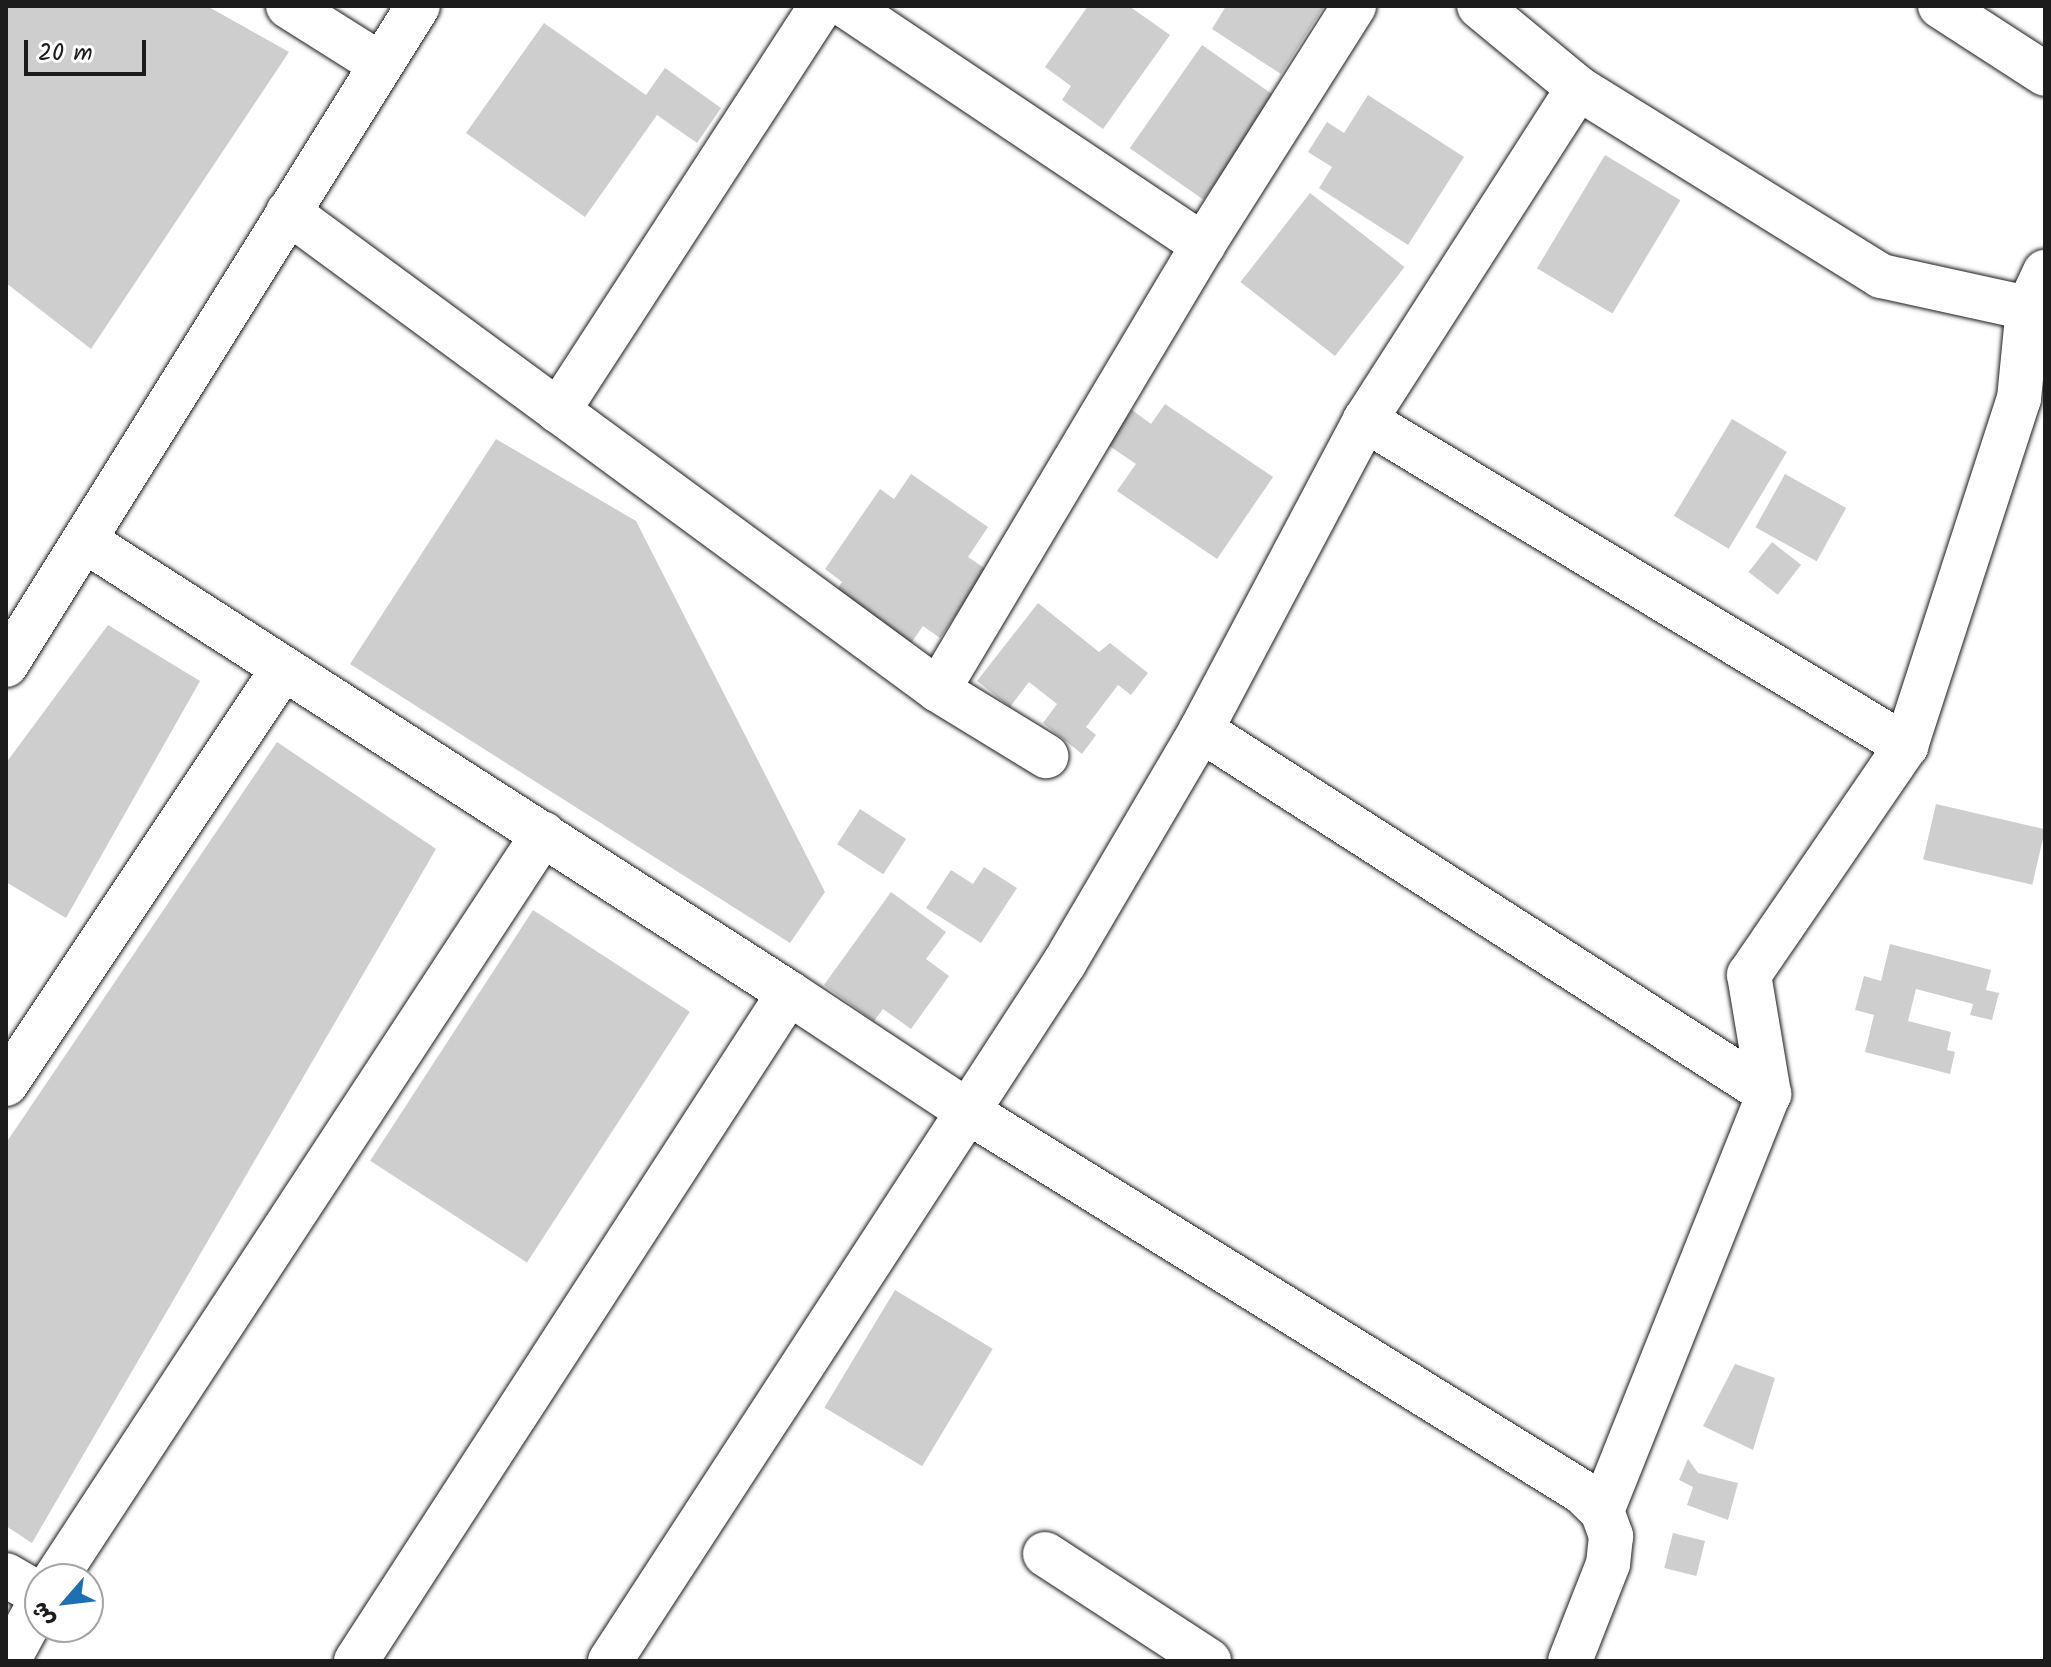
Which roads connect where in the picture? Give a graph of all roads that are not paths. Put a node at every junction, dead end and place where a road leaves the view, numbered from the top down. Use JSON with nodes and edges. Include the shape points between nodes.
{"nodes":[{"id":1,"x":288,"y":6,"type":"edge"},
{"id":2,"x":418,"y":6,"type":"edge"},
{"id":3,"x":821,"y":6,"type":"edge"},
{"id":4,"x":846,"y":6,"type":"edge"},
{"id":5,"x":1354,"y":6,"type":"edge"},
{"id":6,"x":1479,"y":6,"type":"edge"},
{"id":7,"x":1940,"y":6,"type":"edge"},
{"id":8,"x":380,"y":64,"type":"junction"},
{"id":9,"x":2045,"y":74,"type":"edge"},
{"id":10,"x":1578,"y":88,"type":"junction"},
{"id":11,"x":288,"y":212,"type":"junction"},
{"id":12,"x":1203,"y":245,"type":"junction"},
{"id":13,"x":2037,"y":290,"type":"edge"},
{"id":14,"x":558,"y":411,"type":"junction"},
{"id":15,"x":1365,"y":420,"type":"junction"},
{"id":16,"x":84,"y":540,"type":"junction"},
{"id":17,"x":7,"y":660,"type":"edge"},
{"id":18,"x":283,"y":668,"type":"junction"},
{"id":19,"x":938,"y":690,"type":"junction"},
{"id":20,"x":1201,"y":730,"type":"junction"},
{"id":21,"x":1906,"y":746,"type":"junction"},
{"id":22,"x":1046,"y":756,"type":"dead end"},
{"id":23,"x":543,"y":834,"type":"junction"},
{"id":24,"x":789,"y":993,"type":"junction"},
{"id":25,"x":13,"y":1060,"type":"edge"},
{"id":26,"x":1769,"y":1094,"type":"junction"},
{"id":27,"x":970,"y":1113,"type":"junction"},
{"id":28,"x":1602,"y":1511,"type":"junction"},
{"id":29,"x":1045,"y":1554,"type":"dead end"},
{"id":30,"x":65,"y":1563,"type":"edge"},
{"id":31,"x":6,"y":1575,"type":"edge"},
{"id":32,"x":24,"y":1586,"type":"edge"},
{"id":33,"x":24,"y":1632,"type":"edge"},
{"id":34,"x":612,"y":1660,"type":"edge"},
{"id":35,"x":8,"y":1661,"type":"edge"},
{"id":36,"x":356,"y":1661,"type":"edge"},
{"id":37,"x":1209,"y":1661,"type":"edge"},
{"id":38,"x":1570,"y":1661,"type":"edge"}],
"edges":[{"from":1,"to":8,"type":"street"},
{"from":2,"to":8,"type":"street"},
{"from":3,"to":14,"type":"street"},
{"from":4,"to":12,"type":"street"},
{"from":5,"to":12,"type":"street"},
{"from":6,"to":10,"type":"street"},
{"from":7,"to":9,"type":"street"},
{"from":8,"to":11,"type":"street"},
{"from":10,"to":13,"type":"street","via":[[1881,276]]},
{"from":10,"to":15,"type":"street"},
{"from":11,"to":14,"type":"street"},
{"from":11,"to":16,"type":"street"},
{"from":12,"to":19,"type":"street"},
{"from":13,"to":21,"type":"street","via":[[2019,399]]},
{"from":14,"to":19,"type":"street"},
{"from":15,"to":20,"type":"street"},
{"from":15,"to":21,"type":"street"},
{"from":16,"to":17,"type":"street"},
{"from":16,"to":18,"type":"street"},
{"from":18,"to":23,"type":"street"},
{"from":18,"to":25,"type":"street"},
{"from":19,"to":22,"type":"street"},
{"from":20,"to":26,"type":"street"},
{"from":20,"to":27,"type":"street"},
{"from":21,"to":26,"type":"street","via":[[1749,975]]},
{"from":23,"to":24,"type":"street"},
{"from":23,"to":30,"type":"street"},
{"from":24,"to":27,"type":"street"},
{"from":24,"to":36,"type":"street"},
{"from":26,"to":28,"type":"street"},
{"from":27,"to":28,"type":"street","via":[[1582,1492]]},
{"from":27,"to":34,"type":"street"},
{"from":28,"to":38,"type":"street","via":[[1611,1536],[1608,1564]]},
{"from":29,"to":37,"type":"street"},
{"from":31,"to":32,"type":"street"},
{"from":33,"to":35,"type":"street"}]}
